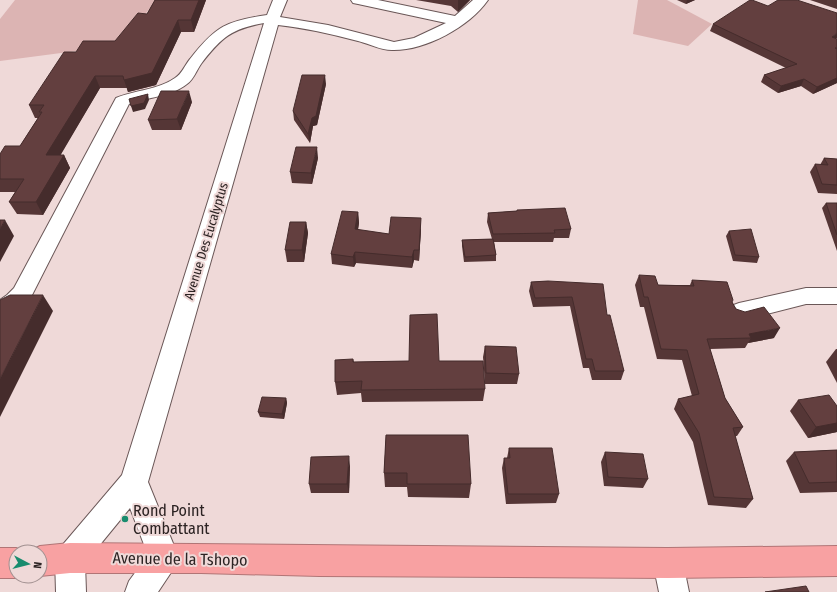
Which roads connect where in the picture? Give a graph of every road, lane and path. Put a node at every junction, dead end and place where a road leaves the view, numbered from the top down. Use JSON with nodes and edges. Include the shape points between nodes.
{"nodes":[{"id":1,"x":358,"y":0,"type":"edge"},
{"id":2,"x":481,"y":0,"type":"edge"},
{"id":3,"x":275,"y":13,"type":"edge"},
{"id":4,"x":459,"y":21,"type":"junction"},
{"id":5,"x":837,"y":296,"type":"edge"},
{"id":6,"x":0,"y":311,"type":"edge"},
{"id":7,"x":739,"y":312,"type":"edge"},
{"id":8,"x":134,"y":482,"type":"junction"},
{"id":9,"x":70,"y":558,"type":"junction"},
{"id":10,"x":164,"y":558,"type":"junction"},
{"id":11,"x":48,"y":560,"type":"edge"},
{"id":12,"x":837,"y":561,"type":"edge"},
{"id":13,"x":668,"y":563,"type":"junction"},
{"id":14,"x":71,"y":592,"type":"edge"},
{"id":15,"x":140,"y":592,"type":"edge"},
{"id":16,"x":674,"y":592,"type":"edge"}],
"edges":[{"from":1,"to":4,"type":"street"},
{"from":2,"to":4,"type":"street"},
{"from":3,"to":4,"type":"street","via":[[288,22],[362,37],[392,46],[439,34]]},
{"from":3,"to":6,"type":"street","via":[[232,27],[220,34],[182,81],[171,88],[132,96],[122,101],[22,293]]},
{"from":3,"to":8,"type":"street","name":"Avenue Des Eucalyptus"},
{"from":5,"to":7,"type":"street","via":[[806,296]]},
{"from":8,"to":9,"type":"street","name":"Avenue Des Eucalyptus"},
{"from":8,"to":10,"type":"street"},
{"from":9,"to":10,"type":"highway","name":"Avenue de la Tshopo"},
{"from":9,"to":11,"type":"highway","name":"Avenue de la Tshopo"},
{"from":9,"to":14,"type":"street"},
{"from":10,"to":13,"type":"highway","name":"Avenue de la Tshopo","via":[[320,562]]},
{"from":10,"to":15,"type":"street"},
{"from":12,"to":13,"type":"highway","name":"Avenue de la Tshopo"},
{"from":13,"to":16,"type":"street"}]}
